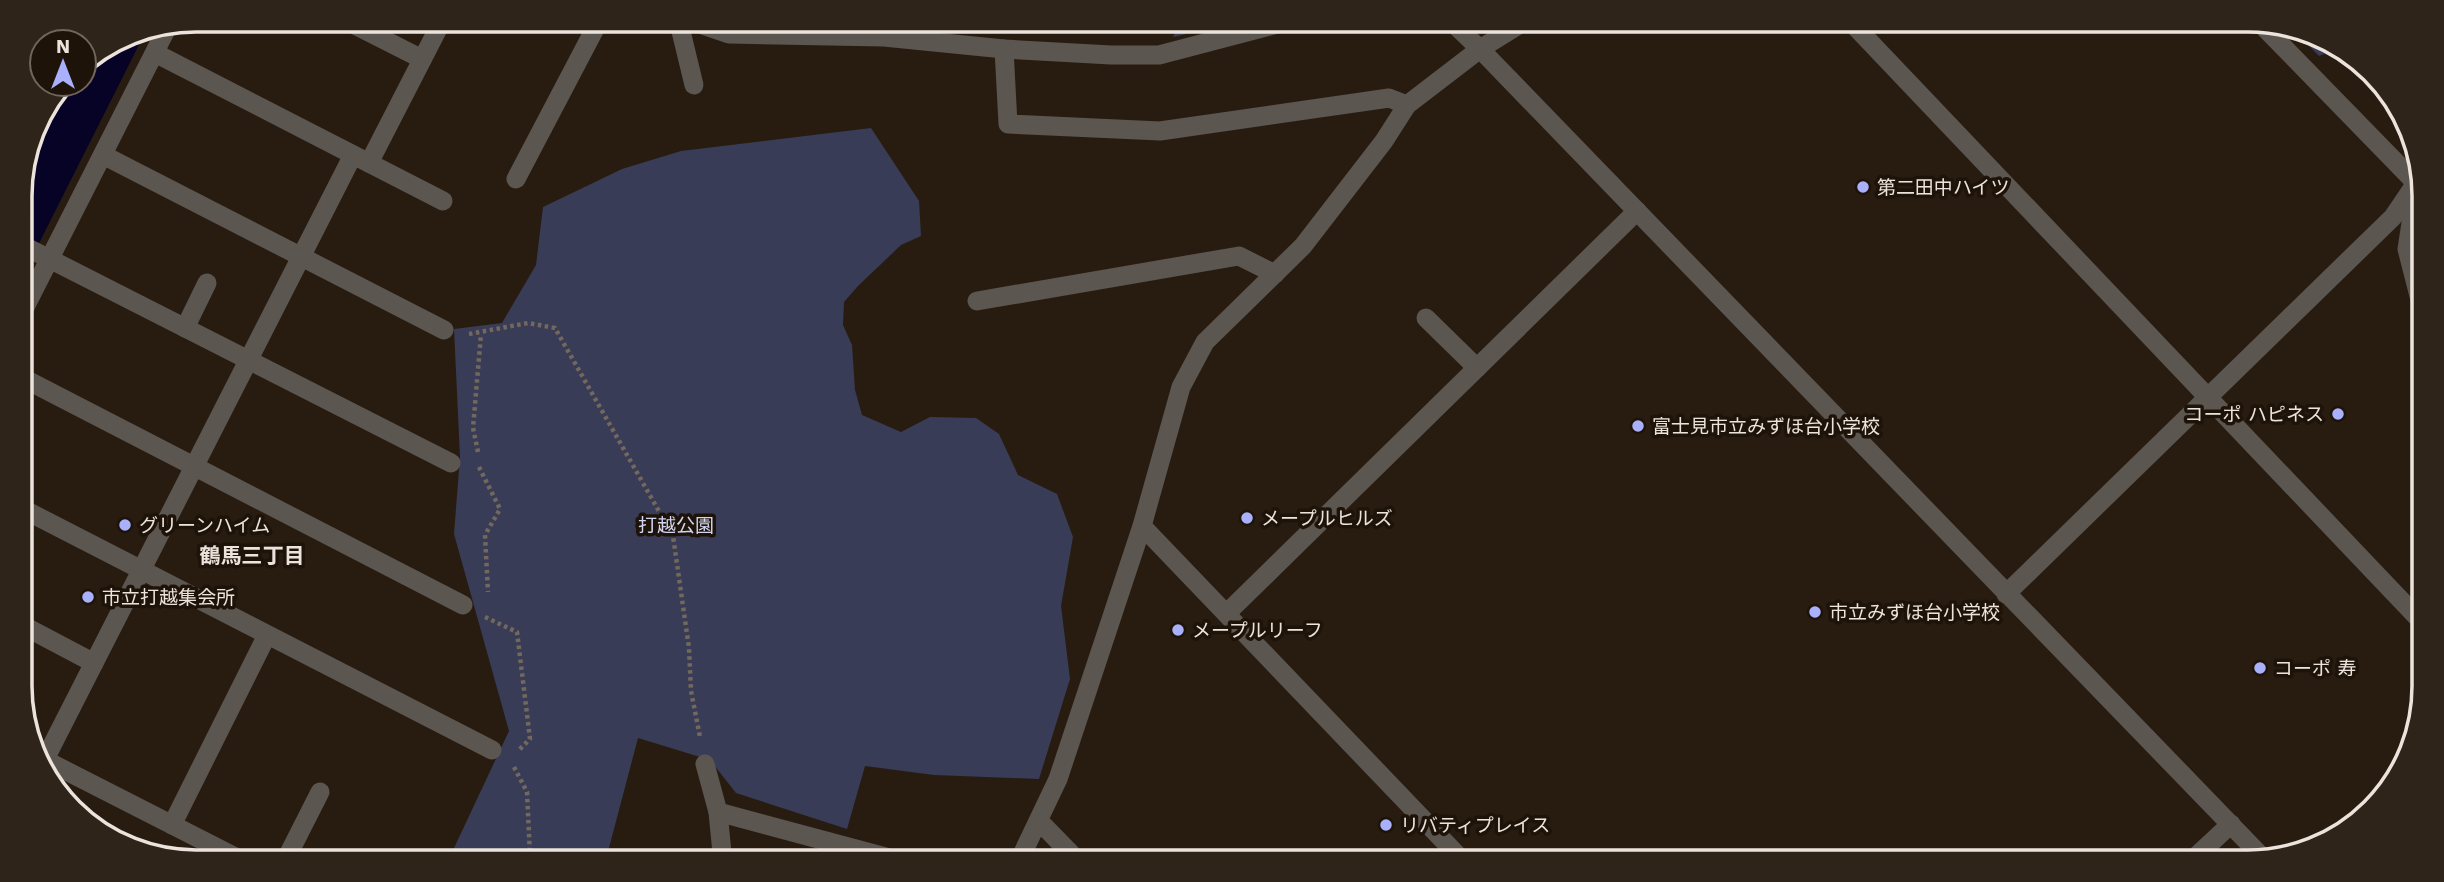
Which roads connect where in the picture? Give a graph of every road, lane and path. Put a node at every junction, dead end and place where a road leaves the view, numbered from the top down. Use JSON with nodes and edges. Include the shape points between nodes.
{"nodes":[{"id":1,"x":369,"y":32,"type":"edge"},
{"id":2,"x":436,"y":32,"type":"edge"},
{"id":3,"x":595,"y":32,"type":"edge"},
{"id":4,"x":681,"y":32,"type":"edge"},
{"id":5,"x":723,"y":32,"type":"edge"},
{"id":6,"x":746,"y":32,"type":"edge"},
{"id":7,"x":910,"y":32,"type":"edge"},
{"id":8,"x":1247,"y":32,"type":"edge"},
{"id":9,"x":1463,"y":32,"type":"edge"},
{"id":10,"x":1507,"y":32,"type":"edge"},
{"id":11,"x":1860,"y":32,"type":"edge"},
{"id":12,"x":2271,"y":34,"type":"edge"},
{"id":13,"x":164,"y":35,"type":"edge"},
{"id":14,"x":1004,"y":49,"type":"junction"},
{"id":15,"x":1480,"y":49,"type":"junction"},
{"id":16,"x":155,"y":53,"type":"junction"},
{"id":17,"x":422,"y":59,"type":"junction"},
{"id":18,"x":694,"y":85,"type":"dead end"},
{"id":19,"x":1407,"y":104,"type":"junction"},
{"id":20,"x":103,"y":155,"type":"junction"},
{"id":21,"x":361,"y":159,"type":"junction"},
{"id":22,"x":2409,"y":166,"type":"edge"},
{"id":23,"x":516,"y":179,"type":"dead end"},
{"id":24,"x":2412,"y":185,"type":"edge"},
{"id":25,"x":443,"y":201,"type":"dead end"},
{"id":26,"x":1637,"y":211,"type":"junction"},
{"id":27,"x":2412,"y":215,"type":"edge"},
{"id":28,"x":32,"y":250,"type":"edge"},
{"id":29,"x":301,"y":257,"type":"junction"},
{"id":30,"x":50,"y":258,"type":"junction"},
{"id":31,"x":2412,"y":269,"type":"edge"},
{"id":32,"x":1275,"y":274,"type":"junction"},
{"id":33,"x":207,"y":283,"type":"dead end"},
{"id":34,"x":32,"y":293,"type":"edge"},
{"id":35,"x":977,"y":301,"type":"dead end"},
{"id":36,"x":1426,"y":317,"type":"dead end"},
{"id":37,"x":185,"y":328,"type":"junction"},
{"id":38,"x":444,"y":330,"type":"dead end"},
{"id":39,"x":248,"y":360,"type":"junction"},
{"id":40,"x":1477,"y":368,"type":"junction"},
{"id":41,"x":32,"y":383,"type":"edge"},
{"id":42,"x":2210,"y":397,"type":"junction"},
{"id":43,"x":451,"y":463,"type":"dead end"},
{"id":44,"x":194,"y":467,"type":"junction"},
{"id":45,"x":32,"y":514,"type":"edge"},
{"id":46,"x":1142,"y":526,"type":"junction"},
{"id":47,"x":141,"y":570,"type":"junction"},
{"id":48,"x":2007,"y":594,"type":"junction"},
{"id":49,"x":488,"y":595,"type":"dead end"},
{"id":50,"x":463,"y":605,"type":"dead end"},
{"id":51,"x":489,"y":607,"type":"dead end"},
{"id":52,"x":1228,"y":612,"type":"junction"},
{"id":53,"x":2412,"y":612,"type":"edge"},
{"id":54,"x":32,"y":630,"type":"edge"},
{"id":55,"x":267,"y":635,"type":"junction"},
{"id":56,"x":94,"y":663,"type":"junction"},
{"id":57,"x":492,"y":750,"type":"dead end"},
{"id":58,"x":46,"y":755,"type":"edge"},
{"id":59,"x":705,"y":764,"type":"joint"},
{"id":60,"x":52,"y":765,"type":"edge"},
{"id":61,"x":320,"y":792,"type":"dead end"},
{"id":62,"x":718,"y":811,"type":"junction"},
{"id":63,"x":1040,"y":821,"type":"junction"},
{"id":64,"x":2231,"y":824,"type":"junction"},
{"id":65,"x":172,"y":825,"type":"junction"},
{"id":66,"x":221,"y":850,"type":"edge"},
{"id":67,"x":291,"y":850,"type":"edge"},
{"id":68,"x":530,"y":850,"type":"edge"},
{"id":69,"x":722,"y":850,"type":"edge"},
{"id":70,"x":860,"y":850,"type":"edge"},
{"id":71,"x":1025,"y":850,"type":"edge"},
{"id":72,"x":1068,"y":850,"type":"edge"},
{"id":73,"x":1453,"y":850,"type":"edge"},
{"id":74,"x":2203,"y":850,"type":"edge"},
{"id":75,"x":2256,"y":850,"type":"edge"}],
"edges":[{"from":1,"to":17,"type":"street"},
{"from":2,"to":17,"type":"street"},
{"from":3,"to":23,"type":"street"},
{"from":4,"to":18,"type":"street"},
{"from":5,"to":6,"type":"street"},
{"from":7,"to":14,"type":"street"},
{"from":8,"to":14,"type":"street","via":[[1159,55]]},
{"from":9,"to":15,"type":"street"},
{"from":10,"to":15,"type":"street"},
{"from":11,"to":42,"type":"street"},
{"from":12,"to":22,"type":"street"},
{"from":13,"to":16,"type":"street"},
{"from":14,"to":19,"type":"street","via":[[1008,124],[1160,131],[1389,98]]},
{"from":15,"to":19,"type":"street"},
{"from":15,"to":26,"type":"street"},
{"from":16,"to":20,"type":"street"},
{"from":16,"to":21,"type":"street"},
{"from":17,"to":21,"type":"street"},
{"from":19,"to":32,"type":"street","via":[[1320,225]]},
{"from":20,"to":29,"type":"street"},
{"from":20,"to":30,"type":"street"},
{"from":21,"to":25,"type":"street"},
{"from":21,"to":29,"type":"street"},
{"from":24,"to":42,"type":"street","via":[[2393,217]]},
{"from":26,"to":40,"type":"street"},
{"from":26,"to":48,"type":"street"},
{"from":27,"to":31,"type":"street","via":[[2407,249]]},
{"from":28,"to":30,"type":"street"},
{"from":29,"to":38,"type":"street"},
{"from":29,"to":39,"type":"street"},
{"from":30,"to":34,"type":"street"},
{"from":30,"to":37,"type":"street"},
{"from":32,"to":35,"type":"street","via":[[1239,256]]},
{"from":32,"to":46,"type":"street","via":[[1205,342],[1181,387]]},
{"from":33,"to":37,"type":"street"},
{"from":36,"to":40,"type":"street"},
{"from":37,"to":39,"type":"street"},
{"from":39,"to":43,"type":"street"},
{"from":39,"to":44,"type":"street"},
{"from":40,"to":52,"type":"street"},
{"from":41,"to":44,"type":"street"},
{"from":42,"to":48,"type":"street"},
{"from":42,"to":53,"type":"street"},
{"from":44,"to":47,"type":"street"},
{"from":44,"to":50,"type":"street"},
{"from":45,"to":47,"type":"street"},
{"from":46,"to":52,"type":"street"},
{"from":46,"to":63,"type":"street"},
{"from":47,"to":55,"type":"street"},
{"from":47,"to":56,"type":"street"},
{"from":48,"to":64,"type":"street"},
{"from":49,"to":59,"type":"path","via":[[485,535],[500,509],[479,470],[473,428],[481,334],[528,323],[555,328],[673,536],[691,691]]},
{"from":51,"to":68,"type":"path","via":[[489,619],[517,632],[530,739],[511,760],[527,792]]},
{"from":52,"to":73,"type":"street"},
{"from":54,"to":56,"type":"street"},
{"from":55,"to":57,"type":"street"},
{"from":55,"to":65,"type":"street"},
{"from":56,"to":58,"type":"street"},
{"from":59,"to":62,"type":"street"},
{"from":60,"to":65,"type":"street"},
{"from":61,"to":67,"type":"street"},
{"from":62,"to":69,"type":"street"},
{"from":62,"to":70,"type":"street"},
{"from":63,"to":71,"type":"street"},
{"from":63,"to":72,"type":"street"},
{"from":64,"to":74,"type":"street"},
{"from":64,"to":75,"type":"street"},
{"from":65,"to":66,"type":"street"}]}
